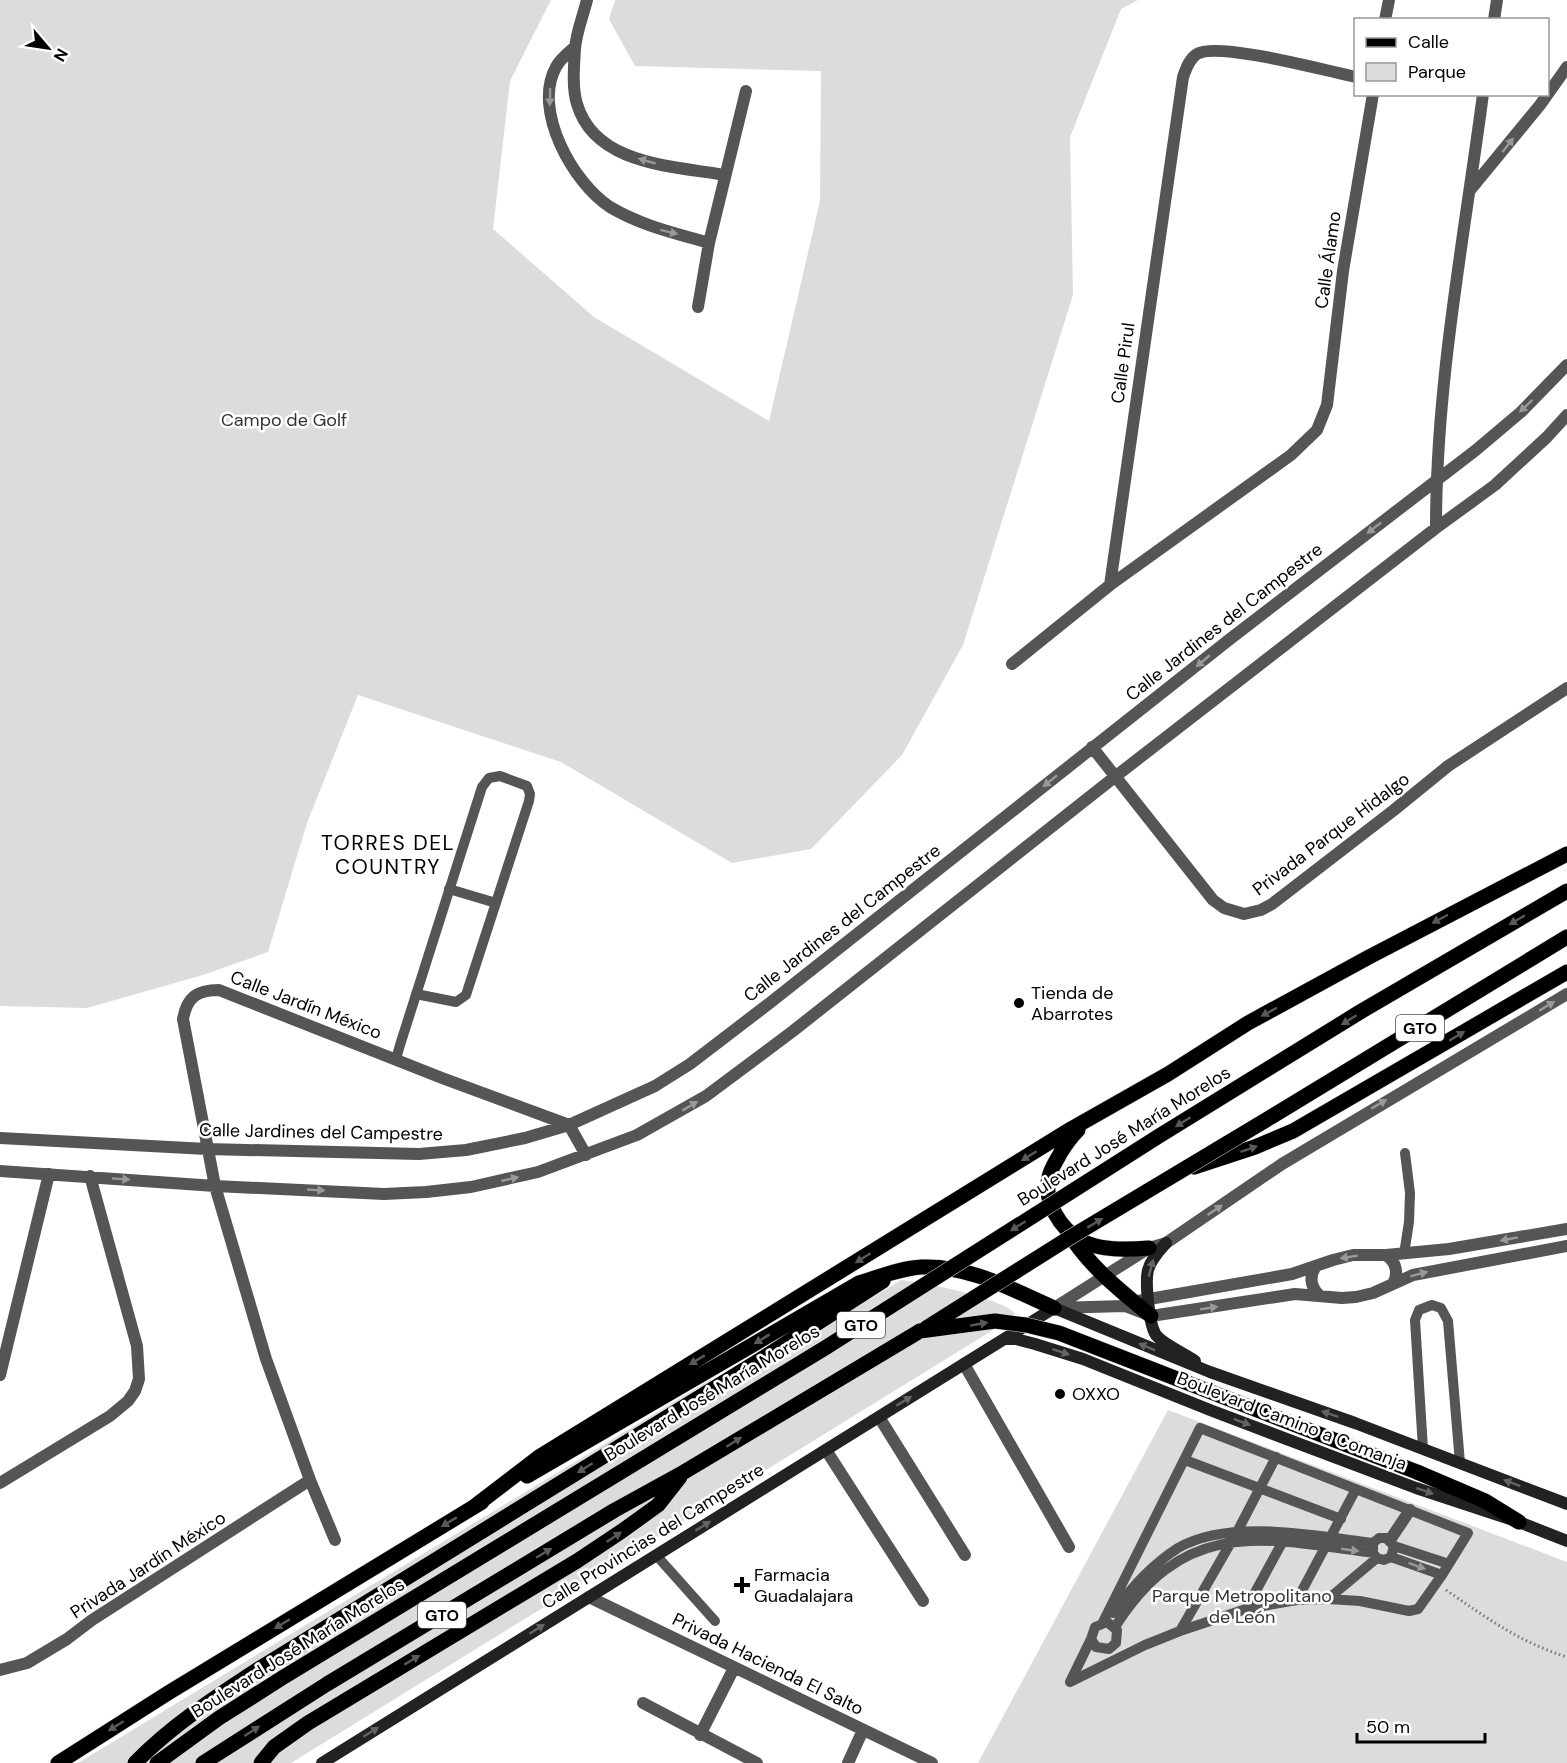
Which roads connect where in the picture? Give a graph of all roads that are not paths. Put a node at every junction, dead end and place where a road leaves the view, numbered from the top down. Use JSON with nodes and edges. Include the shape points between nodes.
{"nodes":[{"id":1,"x":587,"y":0,"type":"edge"},
{"id":2,"x":1389,"y":0,"type":"edge"},
{"id":3,"x":1497,"y":0,"type":"edge"},
{"id":4,"x":1385,"y":18,"type":"edge"},
{"id":5,"x":1494,"y":18,"type":"edge"},
{"id":6,"x":575,"y":47,"type":"junction"},
{"id":7,"x":1567,"y":67,"type":"edge"},
{"id":8,"x":1354,"y":77,"type":"edge"},
{"id":9,"x":746,"y":91,"type":"dead end"},
{"id":10,"x":1549,"y":92,"type":"edge"},
{"id":11,"x":1373,"y":96,"type":"edge"},
{"id":12,"x":1483,"y":96,"type":"edge"},
{"id":13,"x":1546,"y":96,"type":"edge"},
{"id":14,"x":725,"y":176,"type":"junction"},
{"id":15,"x":1470,"y":190,"type":"junction"},
{"id":16,"x":710,"y":243,"type":"junction"},
{"id":17,"x":698,"y":307,"type":"dead end"},
{"id":18,"x":1567,"y":365,"type":"edge"},
{"id":19,"x":1567,"y":415,"type":"edge"},
{"id":20,"x":1436,"y":480,"type":"junction"},
{"id":21,"x":1436,"y":528,"type":"junction"},
{"id":22,"x":1110,"y":585,"type":"junction"},
{"id":23,"x":1012,"y":664,"type":"dead end"},
{"id":24,"x":1567,"y":688,"type":"edge"},
{"id":25,"x":1092,"y":747,"type":"junction"},
{"id":26,"x":1116,"y":776,"type":"junction"},
{"id":27,"x":1567,"y":854,"type":"edge"},
{"id":28,"x":449,"y":889,"type":"junction"},
{"id":29,"x":1567,"y":891,"type":"edge"},
{"id":30,"x":496,"y":903,"type":"junction"},
{"id":31,"x":1567,"y":937,"type":"edge"},
{"id":32,"x":1567,"y":972,"type":"edge"},
{"id":33,"x":416,"y":994,"type":"junction"},
{"id":34,"x":1567,"y":994,"type":"edge"},
{"id":35,"x":396,"y":1059,"type":"junction"},
{"id":36,"x":1097,"y":1115,"type":"junction"},
{"id":37,"x":569,"y":1125,"type":"junction"},
{"id":38,"x":0,"y":1138,"type":"edge"},
{"id":39,"x":207,"y":1149,"type":"junction"},
{"id":40,"x":1405,"y":1154,"type":"dead end"},
{"id":41,"x":586,"y":1155,"type":"junction"},
{"id":42,"x":0,"y":1171,"type":"edge"},
{"id":43,"x":49,"y":1174,"type":"junction"},
{"id":44,"x":1174,"y":1175,"type":"junction"},
{"id":45,"x":90,"y":1176,"type":"junction"},
{"id":46,"x":215,"y":1186,"type":"junction"},
{"id":47,"x":1064,"y":1225,"type":"junction"},
{"id":48,"x":1567,"y":1229,"type":"edge"},
{"id":49,"x":1166,"y":1243,"type":"junction"},
{"id":50,"x":1567,"y":1246,"type":"edge"},
{"id":51,"x":1149,"y":1248,"type":"junction"},
{"id":52,"x":1404,"y":1254,"type":"junction"},
{"id":53,"x":1386,"y":1255,"type":"junction"},
{"id":54,"x":1316,"y":1266,"type":"junction"},
{"id":55,"x":901,"y":1270,"type":"junction"},
{"id":56,"x":1105,"y":1275,"type":"junction"},
{"id":57,"x":1394,"y":1284,"type":"junction"},
{"id":58,"x":1319,"y":1295,"type":"junction"},
{"id":59,"x":1136,"y":1302,"type":"junction"},
{"id":60,"x":1054,"y":1308,"type":"junction"},
{"id":61,"x":1151,"y":1316,"type":"junction"},
{"id":62,"x":920,"y":1331,"type":"junction"},
{"id":63,"x":1004,"y":1339,"type":"junction"},
{"id":64,"x":964,"y":1364,"type":"junction"},
{"id":65,"x":1210,"y":1372,"type":"junction"},
{"id":66,"x":0,"y":1376,"type":"edge"},
{"id":67,"x":879,"y":1417,"type":"junction"},
{"id":68,"x":1423,"y":1449,"type":"junction"},
{"id":69,"x":826,"y":1450,"type":"junction"},
{"id":70,"x":1276,"y":1457,"type":"junction"},
{"id":71,"x":1185,"y":1460,"type":"junction"},
{"id":72,"x":1460,"y":1463,"type":"junction"},
{"id":73,"x":684,"y":1472,"type":"junction"},
{"id":74,"x":310,"y":1480,"type":"junction"},
{"id":75,"x":0,"y":1483,"type":"edge"},
{"id":76,"x":1260,"y":1488,"type":"junction"},
{"id":77,"x":1356,"y":1489,"type":"junction"},
{"id":78,"x":1567,"y":1504,"type":"edge"},
{"id":79,"x":476,"y":1506,"type":"junction"},
{"id":80,"x":1410,"y":1510,"type":"junction"},
{"id":81,"x":1341,"y":1519,"type":"junction"},
{"id":82,"x":1519,"y":1522,"type":"junction"},
{"id":83,"x":1233,"y":1537,"type":"junction"},
{"id":84,"x":335,"y":1540,"type":"dead end"},
{"id":85,"x":1283,"y":1541,"type":"junction"},
{"id":86,"x":1328,"y":1542,"type":"junction"},
{"id":87,"x":1567,"y":1542,"type":"edge"},
{"id":88,"x":1069,"y":1547,"type":"dead end"},
{"id":89,"x":1391,"y":1547,"type":"junction"},
{"id":90,"x":1374,"y":1551,"type":"junction"},
{"id":91,"x":656,"y":1555,"type":"junction"},
{"id":92,"x":965,"y":1555,"type":"dead end"},
{"id":93,"x":1449,"y":1564,"type":"junction"},
{"id":94,"x":1439,"y":1579,"type":"junction"},
{"id":95,"x":589,"y":1597,"type":"junction"},
{"id":96,"x":1328,"y":1599,"type":"junction"},
{"id":97,"x":1297,"y":1600,"type":"junction"},
{"id":98,"x":922,"y":1601,"type":"dead end"},
{"id":99,"x":1246,"y":1609,"type":"junction"},
{"id":100,"x":715,"y":1621,"type":"dead end"},
{"id":101,"x":1108,"y":1624,"type":"junction"},
{"id":102,"x":1180,"y":1631,"type":"junction"},
{"id":103,"x":1091,"y":1639,"type":"junction"},
{"id":104,"x":1116,"y":1644,"type":"junction"},
{"id":105,"x":1127,"y":1653,"type":"junction"},
{"id":106,"x":734,"y":1668,"type":"junction"},
{"id":107,"x":0,"y":1670,"type":"edge"},
{"id":108,"x":643,"y":1703,"type":"dead end"},
{"id":109,"x":863,"y":1730,"type":"junction"},
{"id":110,"x":700,"y":1735,"type":"junction"},
{"id":111,"x":58,"y":1763,"type":"edge"},
{"id":112,"x":135,"y":1763,"type":"edge"},
{"id":113,"x":156,"y":1763,"type":"edge"},
{"id":114,"x":203,"y":1763,"type":"edge"},
{"id":115,"x":261,"y":1763,"type":"edge"},
{"id":116,"x":322,"y":1763,"type":"edge"},
{"id":117,"x":757,"y":1763,"type":"edge"},
{"id":118,"x":848,"y":1763,"type":"edge"},
{"id":119,"x":932,"y":1763,"type":"edge"}],
"edges":[{"from":1,"to":6,"type":"street"},
{"from":2,"to":4,"type":"street"},
{"from":3,"to":5,"type":"street"},
{"from":14,"to":6,"type":"street","one_way":true,"via":[[649,161],[617,151],[596,138],[582,118],[575,98]]},
{"from":6,"to":16,"type":"street","one_way":true,"via":[[555,68],[549,91],[553,123],[572,166],[612,208],[646,225]]},
{"from":10,"to":7,"type":"street","one_way":true},
{"from":8,"to":22,"type":"street","name":"Calle Pirul","via":[[1209,50],[1198,53],[1182,77]]},
{"from":9,"to":14,"type":"street"},
{"from":11,"to":22,"type":"street","name":"Calle Álamo","via":[[1327,405],[1317,430],[1292,455]]},
{"from":12,"to":15,"type":"street"},
{"from":15,"to":13,"type":"street","one_way":true},
{"from":14,"to":16,"type":"street"},
{"from":15,"to":20,"type":"street","via":[[1449,321]]},
{"from":16,"to":17,"type":"street"},
{"from":18,"to":20,"type":"street","name":"Calle Jardines del Campestre","one_way":true,"via":[[1521,411]]},
{"from":19,"to":21,"type":"street","via":[[1495,485]]},
{"from":20,"to":21,"type":"street"},
{"from":20,"to":25,"type":"street","name":"Calle Jardines del Campestre","one_way":true},
{"from":21,"to":26,"type":"street"},
{"from":22,"to":23,"type":"street"},
{"from":24,"to":26,"type":"street","name":"Privada Parque Hidalgo","via":[[1448,766],[1282,897],[1252,912],[1236,913],[1213,900]]},
{"from":25,"to":26,"type":"street","name":"Privada Parque Hidalgo"},
{"from":25,"to":37,"type":"street","name":"Calle Jardines del Campestre","one_way":true,"via":[[690,1064],[655,1086]]},
{"from":41,"to":26,"type":"street","one_way":true,"via":[[637,1135],[706,1096]]},
{"from":27,"to":36,"type":"main road","one_way":true,"via":[[1248,1023]]},
{"from":28,"to":30,"type":"lane"},
{"from":28,"to":30,"type":"lane","via":[[482,786],[489,778],[500,776],[527,786],[530,794]]},
{"from":28,"to":33,"type":"lane"},
{"from":29,"to":113,"type":"main road","name":"Boulevard José María Morelos","number":"GTO","one_way":true,"bridge":true,"via":[[1159,1136],[825,1348],[282,1678]]},
{"from":30,"to":33,"type":"lane","via":[[466,995],[456,1002]]},
{"from":31,"to":44,"type":"main road","number":"GTO","bridge":true},
{"from":44,"to":32,"type":"main road","one_way":true,"bridge":true,"via":[[1293,1131]]},
{"from":33,"to":35,"type":"lane"},
{"from":49,"to":34,"type":"street","one_way":true,"via":[[1282,1164]]},
{"from":35,"to":37,"type":"street","name":"Calle Jardín México"},
{"from":35,"to":39,"type":"street","name":"Calle Jardín México","via":[[219,990],[200,992],[187,1003],[183,1019]]},
{"from":36,"to":47,"type":"main road","via":[[1072,1135],[1049,1176],[1047,1190],[1052,1208]]},
{"from":36,"to":79,"type":"main road","one_way":true,"via":[[538,1457]]},
{"from":37,"to":39,"type":"street","name":"Calle Jardines del Campestre","via":[[466,1150],[419,1154]]},
{"from":37,"to":41,"type":"street"},
{"from":38,"to":39,"type":"street","name":"Calle Jardines del Campestre"},
{"from":39,"to":46,"type":"street","name":"Calle Jardín México"},
{"from":40,"to":52,"type":"lane","via":[[1410,1193]]},
{"from":46,"to":41,"type":"street","one_way":true,"via":[[384,1194],[426,1192],[538,1172]]},
{"from":42,"to":43,"type":"street"},
{"from":43,"to":45,"type":"street"},
{"from":43,"to":66,"type":"street"},
{"from":62,"to":44,"type":"main road","number":"GTO","one_way":true,"bridge":true},
{"from":45,"to":46,"type":"street","one_way":true},
{"from":45,"to":75,"type":"street","via":[[137,1346],[139,1379],[128,1401],[110,1416]]},
{"from":46,"to":74,"type":"street","name":"Calle Jardín México","via":[[266,1359]]},
{"from":47,"to":51,"type":"main road","via":[[1081,1240],[1094,1245]]},
{"from":47,"to":56,"type":"main road","via":[[1078,1248]]},
{"from":48,"to":52,"type":"street","one_way":true},
{"from":49,"to":51,"type":"street"},
{"from":59,"to":49,"type":"street","one_way":true,"via":[[1155,1255]]},
{"from":57,"to":50,"type":"street","one_way":true,"via":[[1451,1266]]},
{"from":51,"to":56,"type":"street"},
{"from":52,"to":53,"type":"street"},
{"from":53,"to":54,"type":"street","one_way":true,"via":[[1353,1256]]},
{"from":53,"to":57,"type":"street","via":[[1396,1268]]},
{"from":54,"to":58,"type":"street","via":[[1311,1281]]},
{"from":54,"to":59,"type":"street","via":[[1292,1274]]},
{"from":55,"to":60,"type":"main road","via":[[956,1269]]},
{"from":55,"to":79,"type":"main road","one_way":true,"via":[[859,1283],[812,1309]]},
{"from":55,"to":112,"type":"main road","one_way":true,"via":[[257,1670],[190,1715]]},
{"from":56,"to":59,"type":"main road"},
{"from":56,"to":60,"type":"street"},
{"from":57,"to":58,"type":"street","via":[[1356,1297]]},
{"from":61,"to":58,"type":"street","one_way":true,"via":[[1295,1294]]},
{"from":59,"to":60,"type":"street"},
{"from":59,"to":61,"type":"main road"},
{"from":60,"to":63,"type":"street","name":"Calle Provincias del Campestre"},
{"from":65,"to":60,"type":"street","name":"Boulevard Camino a Comanja","one_way":true},
{"from":61,"to":65,"type":"street","via":[[1156,1334],[1165,1343]]},
{"from":73,"to":62,"type":"main road","number":"GTO","one_way":true},
{"from":62,"to":82,"type":"main road","one_way":true,"bridge":true,"via":[[995,1321],[1059,1333],[1417,1472],[1485,1501]]},
{"from":63,"to":64,"type":"street","name":"Calle Provincias del Campestre"},
{"from":63,"to":82,"type":"street","name":"Boulevard Camino a Comanja","one_way":true,"via":[[1083,1359],[1416,1488]]},
{"from":67,"to":64,"type":"street","name":"Calle Provincias del Campestre","one_way":true},
{"from":64,"to":88,"type":"street"},
{"from":68,"to":65,"type":"street","name":"Boulevard Camino a Comanja","one_way":true},
{"from":67,"to":69,"type":"street","name":"Calle Provincias del Campestre"},
{"from":67,"to":92,"type":"street"},
{"from":68,"to":72,"type":"street","name":"Boulevard Camino a Comanja"},
{"from":68,"to":72,"type":"lane","via":[[1415,1320],[1419,1310],[1432,1305],[1441,1308],[1449,1321]]},
{"from":91,"to":69,"type":"street","name":"Calle Provincias del Campestre","one_way":true},
{"from":69,"to":98,"type":"street"},
{"from":70,"to":71,"type":"lane","via":[[1200,1428]]},
{"from":70,"to":76,"type":"lane"},
{"from":70,"to":77,"type":"lane"},
{"from":71,"to":76,"type":"lane"},
{"from":71,"to":101,"type":"lane"},
{"from":78,"to":72,"type":"street","name":"Boulevard Camino a Comanja","one_way":true},
{"from":114,"to":73,"type":"main road","number":"GTO","one_way":true,"via":[[346,1672]]},
{"from":115,"to":73,"type":"main road","one_way":true,"via":[[274,1747],[308,1723],[622,1531],[658,1505]]},
{"from":74,"to":84,"type":"street","name":"Calle Jardín México"},
{"from":74,"to":107,"type":"street","name":"Privada Jardín México","via":[[92,1620],[68,1640],[27,1663]]},
{"from":76,"to":81,"type":"lane"},
{"from":76,"to":83,"type":"lane"},
{"from":77,"to":80,"type":"lane"},
{"from":77,"to":81,"type":"lane"},
{"from":79,"to":111,"type":"main road","one_way":true},
{"from":80,"to":89,"type":"street"},
{"from":80,"to":93,"type":"lane","via":[[1468,1533]]},
{"from":81,"to":86,"type":"lane"},
{"from":82,"to":87,"type":"street","name":"Boulevard Camino a Comanja"},
{"from":83,"to":85,"type":"lane"},
{"from":83,"to":86,"type":"lane","via":[[1285,1532]]},
{"from":83,"to":101,"type":"lane","via":[[1222,1533],[1179,1548],[1125,1596]]},
{"from":83,"to":102,"type":"lane"},
{"from":85,"to":86,"type":"lane"},
{"from":85,"to":99,"type":"lane"},
{"from":86,"to":90,"type":"lane"},
{"from":86,"to":97,"type":"lane"},
{"from":89,"to":90,"type":"lane","via":[[1384,1560]]},
{"from":89,"to":90,"type":"lane","via":[[1383,1537]]},
{"from":89,"to":93,"type":"lane"},
{"from":89,"to":94,"type":"lane","one_way":true},
{"from":90,"to":96,"type":"lane"},
{"from":91,"to":95,"type":"street","name":"Calle Provincias del Campestre"},
{"from":91,"to":100,"type":"lane"},
{"from":93,"to":94,"type":"lane"},
{"from":94,"to":96,"type":"lane","via":[[1418,1609],[1409,1611]]},
{"from":95,"to":106,"type":"street","name":"Privada Hacienda El Salto"},
{"from":116,"to":95,"type":"street","name":"Calle Provincias del Campestre","one_way":true},
{"from":96,"to":97,"type":"lane"},
{"from":97,"to":99,"type":"lane"},
{"from":99,"to":102,"type":"lane"},
{"from":101,"to":103,"type":"lane","via":[[1098,1624]]},
{"from":101,"to":104,"type":"lane","via":[[1118,1635]]},
{"from":102,"to":105,"type":"lane"},
{"from":103,"to":104,"type":"lane","via":[[1104,1650]]},
{"from":103,"to":105,"type":"lane","via":[[1070,1682]]},
{"from":104,"to":105,"type":"lane"},
{"from":106,"to":109,"type":"street","name":"Privada Hacienda El Salto"},
{"from":106,"to":110,"type":"street"},
{"from":108,"to":110,"type":"street"},
{"from":109,"to":118,"type":"street"},
{"from":109,"to":119,"type":"street","name":"Privada Hacienda El Salto"},
{"from":110,"to":117,"type":"street"}]}
